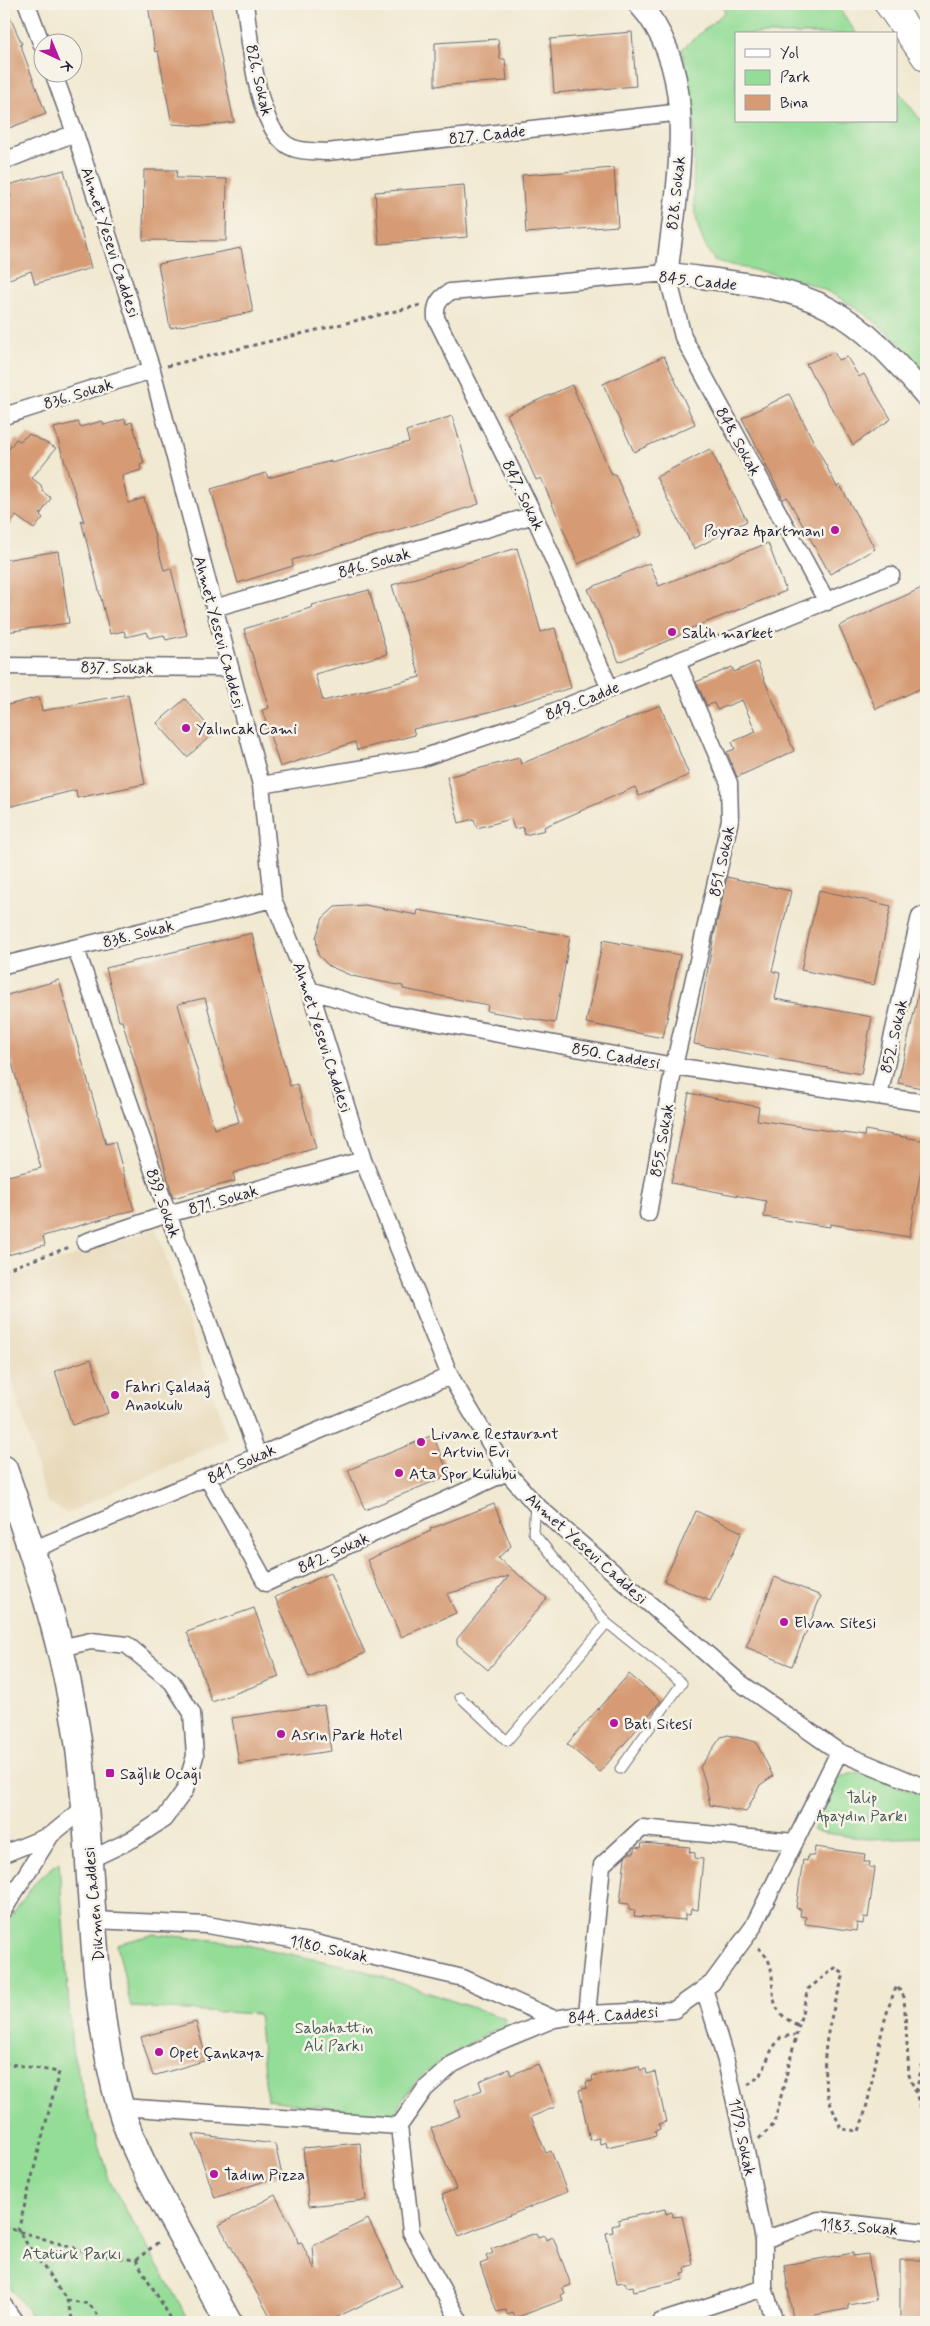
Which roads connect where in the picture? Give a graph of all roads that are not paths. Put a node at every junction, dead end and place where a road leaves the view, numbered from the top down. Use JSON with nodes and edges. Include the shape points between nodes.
{"nodes":[{"id":1,"x":27,"y":4,"type":"edge"},
{"id":2,"x":245,"y":4,"type":"edge"},
{"id":3,"x":639,"y":4,"type":"edge"},
{"id":4,"x":888,"y":4,"type":"edge"},
{"id":5,"x":37,"y":32,"type":"edge"},
{"id":6,"x":926,"y":57,"type":"edge"},
{"id":7,"x":57,"y":82,"type":"edge"},
{"id":8,"x":682,"y":112,"type":"junction"},
{"id":9,"x":75,"y":133,"type":"junction"},
{"id":10,"x":292,"y":148,"type":"joint"},
{"id":11,"x":4,"y":161,"type":"edge"},
{"id":12,"x":667,"y":273,"type":"junction"},
{"id":13,"x":437,"y":304,"type":"joint"},
{"id":14,"x":152,"y":370,"type":"junction"},
{"id":15,"x":926,"y":396,"type":"edge"},
{"id":16,"x":4,"y":416,"type":"edge"},
{"id":17,"x":534,"y":515,"type":"junction"},
{"id":18,"x":891,"y":575,"type":"dead end"},
{"id":19,"x":827,"y":602,"type":"junction"},
{"id":20,"x":214,"y":608,"type":"junction"},
{"id":21,"x":677,"y":662,"type":"junction"},
{"id":22,"x":4,"y":666,"type":"edge"},
{"id":23,"x":230,"y":668,"type":"junction"},
{"id":24,"x":610,"y":689,"type":"junction"},
{"id":25,"x":261,"y":785,"type":"junction"},
{"id":26,"x":272,"y":900,"type":"junction"},
{"id":27,"x":920,"y":916,"type":"dead end"},
{"id":28,"x":76,"y":948,"type":"junction"},
{"id":29,"x":4,"y":965,"type":"edge"},
{"id":30,"x":310,"y":990,"type":"junction"},
{"id":31,"x":674,"y":1066,"type":"junction"},
{"id":32,"x":879,"y":1096,"type":"junction"},
{"id":33,"x":926,"y":1103,"type":"edge"},
{"id":34,"x":363,"y":1160,"type":"junction"},
{"id":35,"x":168,"y":1214,"type":"junction"},
{"id":36,"x":648,"y":1214,"type":"dead end"},
{"id":37,"x":85,"y":1242,"type":"road end"},
{"id":38,"x":450,"y":1376,"type":"junction"},
{"id":39,"x":258,"y":1455,"type":"junction"},
{"id":40,"x":4,"y":1469,"type":"edge"},
{"id":41,"x":507,"y":1472,"type":"junction"},
{"id":42,"x":208,"y":1479,"type":"junction"},
{"id":43,"x":535,"y":1504,"type":"junction"},
{"id":44,"x":32,"y":1550,"type":"junction"},
{"id":45,"x":607,"y":1623,"type":"junction"},
{"id":46,"x":60,"y":1648,"type":"junction"},
{"id":47,"x":460,"y":1697,"type":"dead end"},
{"id":48,"x":838,"y":1752,"type":"junction"},
{"id":49,"x":620,"y":1769,"type":"dead end"},
{"id":50,"x":926,"y":1788,"type":"edge"},
{"id":51,"x":84,"y":1808,"type":"junction"},
{"id":52,"x":51,"y":1835,"type":"junction"},
{"id":53,"x":795,"y":1842,"type":"junction"},
{"id":54,"x":4,"y":1854,"type":"edge"},
{"id":55,"x":89,"y":1860,"type":"junction"},
{"id":56,"x":4,"y":1909,"type":"edge"},
{"id":57,"x":93,"y":1920,"type":"junction"},
{"id":58,"x":704,"y":1988,"type":"junction"},
{"id":59,"x":587,"y":2014,"type":"junction"},
{"id":60,"x":554,"y":2019,"type":"junction"},
{"id":61,"x":121,"y":2107,"type":"junction"},
{"id":62,"x":398,"y":2126,"type":"junction"},
{"id":63,"x":926,"y":2232,"type":"edge"},
{"id":64,"x":764,"y":2240,"type":"junction"},
{"id":65,"x":764,"y":2288,"type":"junction"},
{"id":66,"x":4,"y":2306,"type":"edge"},
{"id":67,"x":15,"y":2322,"type":"edge"},
{"id":68,"x":228,"y":2322,"type":"edge"},
{"id":69,"x":460,"y":2322,"type":"edge"},
{"id":70,"x":660,"y":2322,"type":"edge"},
{"id":71,"x":775,"y":2322,"type":"edge"}],
"edges":[{"from":1,"to":5,"type":"street"},
{"from":2,"to":10,"type":"street","name":"826. Sokak","via":[[256,81],[267,120],[278,137]]},
{"from":3,"to":8,"type":"street","name":"828. Sokak","via":[[653,19],[664,39]]},
{"from":4,"to":6,"type":"highway"},
{"from":7,"to":9,"type":"street","name":"Ahmet Yesevi Caddesi"},
{"from":8,"to":10,"type":"street","name":"827. Cadde","via":[[327,152]]},
{"from":8,"to":12,"type":"street","name":"828. Sokak"},
{"from":9,"to":11,"type":"street"},
{"from":9,"to":14,"type":"street","name":"Ahmet Yesevi Caddesi"},
{"from":12,"to":13,"type":"street","name":"845. Cadde","via":[[458,290],[442,297]]},
{"from":12,"to":15,"type":"street","name":"845. Cadde","via":[[769,289],[802,297],[831,310],[865,333]]},
{"from":12,"to":19,"type":"street","name":"848. Sokak","via":[[683,337]]},
{"from":13,"to":17,"type":"street","name":"847. Sokak","via":[[436,318]]},
{"from":14,"to":16,"type":"street","name":"836. Sokak"},
{"from":14,"to":20,"type":"street","name":"Ahmet Yesevi Caddesi"},
{"from":17,"to":20,"type":"street","name":"846. Sokak"},
{"from":17,"to":24,"type":"street","name":"847. Sokak"},
{"from":18,"to":19,"type":"street","name":"849. Cadde"},
{"from":19,"to":21,"type":"street","name":"849. Cadde"},
{"from":20,"to":23,"type":"street","name":"Ahmet Yesevi Caddesi"},
{"from":21,"to":24,"type":"street","name":"849. Cadde"},
{"from":21,"to":31,"type":"street","name":"851. Sokak","via":[[729,784],[730,820]]},
{"from":22,"to":23,"type":"street","name":"837. Sokak"},
{"from":23,"to":25,"type":"street","name":"Ahmet Yesevi Caddesi"},
{"from":24,"to":25,"type":"street","name":"849. Cadde","via":[[520,725],[419,759]]},
{"from":25,"to":26,"type":"street","name":"Ahmet Yesevi Caddesi"},
{"from":26,"to":28,"type":"street","name":"838. Sokak"},
{"from":26,"to":30,"type":"street","name":"Ahmet Yesevi Caddesi"},
{"from":27,"to":32,"type":"street","name":"852. Sokak"},
{"from":28,"to":29,"type":"street","name":"838. Sokak"},
{"from":28,"to":35,"type":"street","name":"839. Sokak"},
{"from":30,"to":31,"type":"street","name":"850. Caddesi","via":[[385,1013]]},
{"from":30,"to":34,"type":"street","name":"Ahmet Yesevi Caddesi"},
{"from":31,"to":32,"type":"street","name":"850. Caddesi"},
{"from":31,"to":36,"type":"street","name":"855. Sokak"},
{"from":32,"to":33,"type":"street","name":"850. Caddesi"},
{"from":34,"to":35,"type":"street","name":"871. Sokak"},
{"from":34,"to":38,"type":"street","name":"Ahmet Yesevi Caddesi"},
{"from":35,"to":37,"type":"street","name":"871. Sokak"},
{"from":35,"to":39,"type":"street","name":"839. Sokak"},
{"from":38,"to":39,"type":"street","name":"841. Sokak"},
{"from":38,"to":41,"type":"street","name":"Ahmet Yesevi Caddesi"},
{"from":39,"to":42,"type":"street","name":"841. Sokak"},
{"from":40,"to":44,"type":"main road","name":"Dikmen Caddesi"},
{"from":41,"to":42,"type":"street","name":"842. Sokak","via":[[266,1583]]},
{"from":41,"to":43,"type":"street","name":"Ahmet Yesevi Caddesi"},
{"from":42,"to":44,"type":"street","name":"841. Sokak"},
{"from":43,"to":45,"type":"lane","via":[[533,1532]]},
{"from":43,"to":48,"type":"street","name":"Ahmet Yesevi Caddesi","via":[[739,1682]]},
{"from":44,"to":46,"type":"main road","name":"Dikmen Caddesi"},
{"from":45,"to":47,"type":"lane","via":[[506,1740]]},
{"from":45,"to":49,"type":"lane","via":[[682,1683]]},
{"from":46,"to":51,"type":"main road","name":"Dikmen Caddesi","via":[[78,1741]]},
{"from":46,"to":55,"type":"street","via":[[91,1641],[127,1645],[172,1682],[192,1712],[195,1756],[184,1790],[164,1819],[133,1839]]},
{"from":48,"to":50,"type":"street","name":"Ahmet Yesevi Caddesi"},
{"from":48,"to":53,"type":"street","name":"844. Caddesi"},
{"from":51,"to":52,"type":"street"},
{"from":51,"to":55,"type":"main road","name":"Dikmen Caddesi"},
{"from":52,"to":54,"type":"street"},
{"from":52,"to":56,"type":"street"},
{"from":53,"to":58,"type":"street","name":"844. Caddesi","via":[[753,1927]]},
{"from":53,"to":59,"type":"street","via":[[642,1828],[602,1865]]},
{"from":55,"to":57,"type":"main road","name":"Dikmen Caddesi"},
{"from":57,"to":60,"type":"street","name":"1180. Sokak","via":[[207,1925],[315,1943],[463,1978]]},
{"from":57,"to":61,"type":"main road","name":"Dikmen Caddesi","via":[[102,2008],[112,2074]]},
{"from":58,"to":59,"type":"street","name":"844. Caddesi","via":[[674,2010]]},
{"from":58,"to":64,"type":"street","name":"1179. Sokak","via":[[726,2061]]},
{"from":59,"to":60,"type":"street","name":"844. Caddesi"},
{"from":60,"to":62,"type":"street","name":"844. Caddesi","via":[[453,2064],[425,2088]]},
{"from":61,"to":62,"type":"street"},
{"from":61,"to":68,"type":"main road","name":"Dikmen Caddesi","via":[[150,2179]]},
{"from":62,"to":69,"type":"street","via":[[411,2232]]},
{"from":63,"to":64,"type":"street","name":"1183. Sokak","via":[[819,2220]]},
{"from":64,"to":65,"type":"street","name":"1179. Sokak"},
{"from":65,"to":70,"type":"street"},
{"from":65,"to":71,"type":"street","name":"1179. Sokak"},
{"from":66,"to":67,"type":"street"}]}
